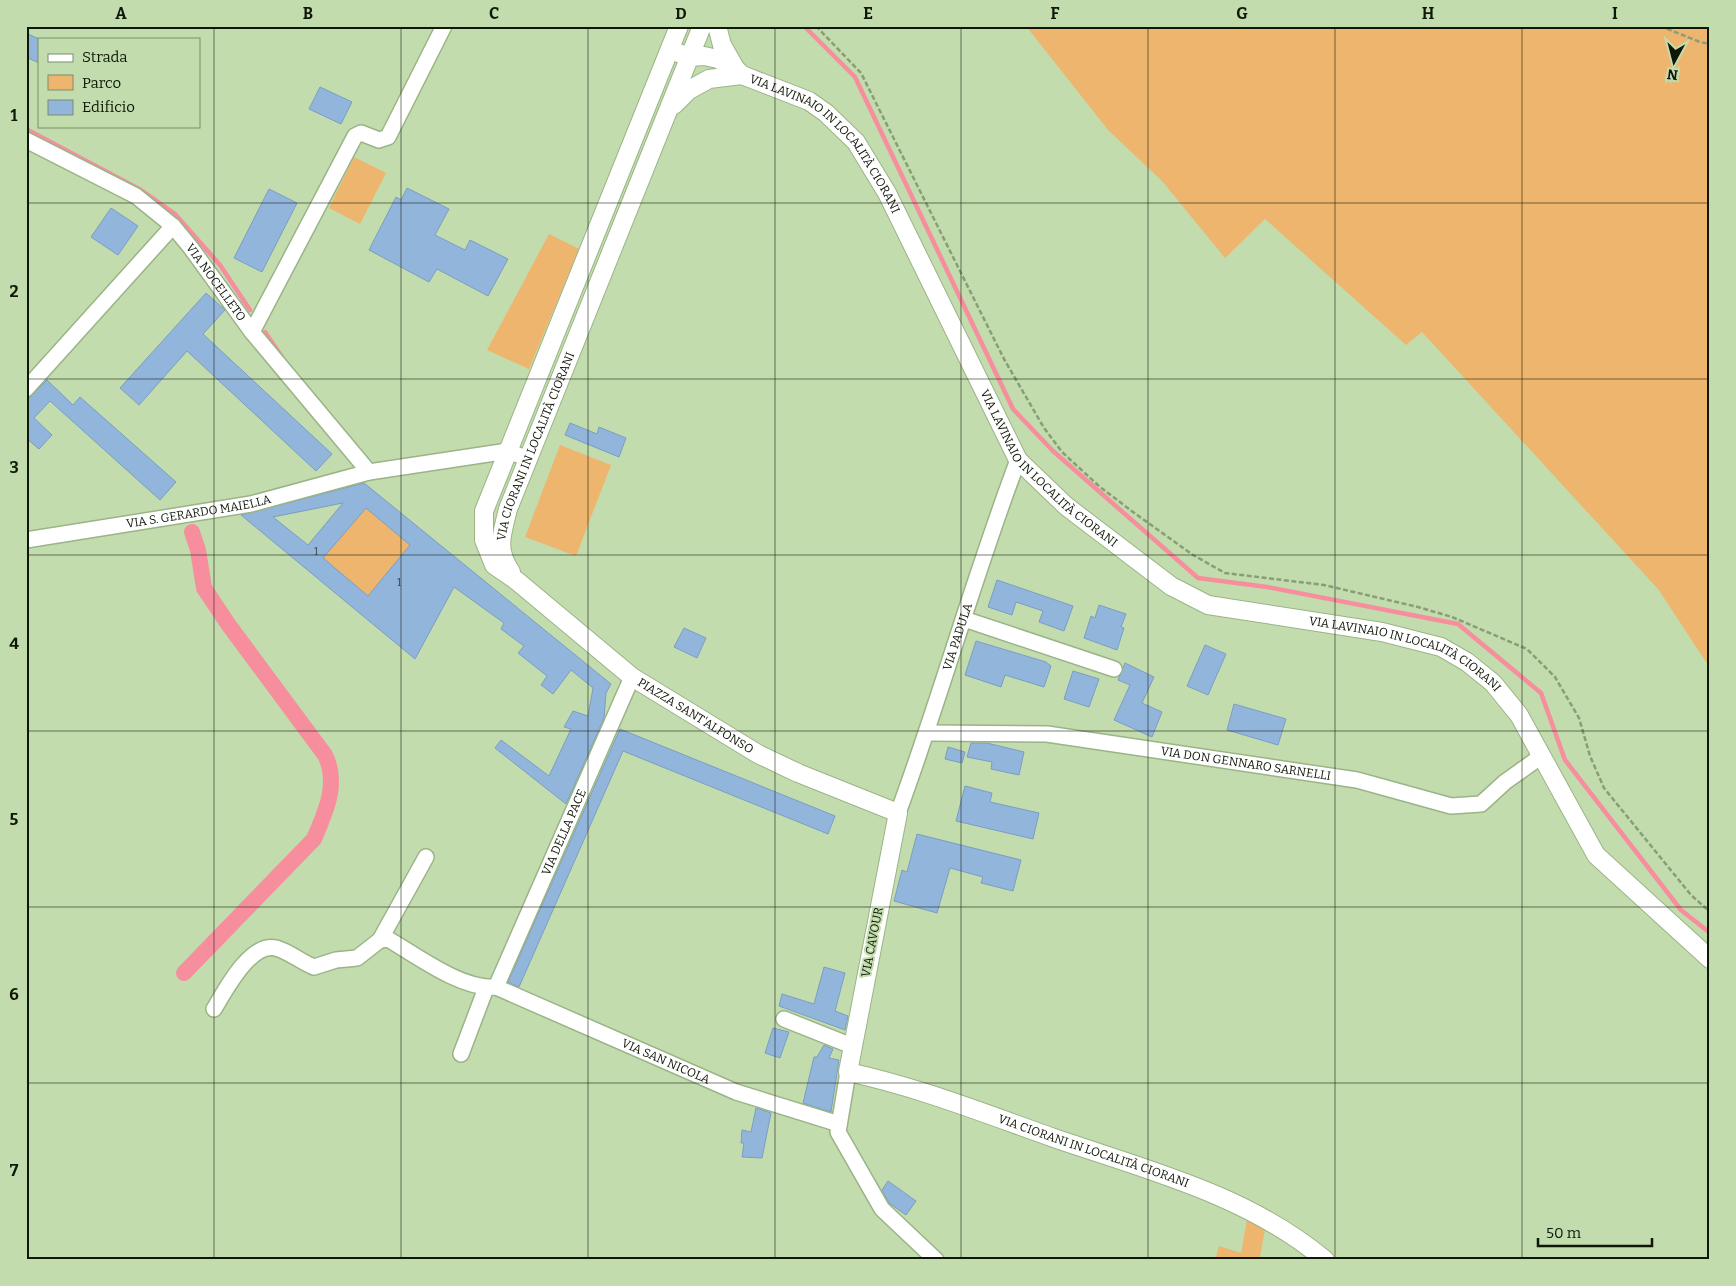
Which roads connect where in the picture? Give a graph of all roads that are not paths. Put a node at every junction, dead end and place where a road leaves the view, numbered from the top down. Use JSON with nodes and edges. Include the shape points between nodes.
{"nodes":[{"id":1,"x":444,"y":26,"type":"edge"},
{"id":2,"x":679,"y":26,"type":"edge"},
{"id":3,"x":702,"y":26,"type":"edge"},
{"id":4,"x":717,"y":26,"type":"edge"},
{"id":5,"x":670,"y":50,"type":"junction"},
{"id":6,"x":690,"y":57,"type":"junction"},
{"id":7,"x":736,"y":73,"type":"junction"},
{"id":8,"x":668,"y":112,"type":"junction"},
{"id":9,"x":26,"y":140,"type":"edge"},
{"id":10,"x":173,"y":226,"type":"junction"},
{"id":11,"x":252,"y":332,"type":"junction"},
{"id":12,"x":26,"y":389,"type":"edge"},
{"id":13,"x":508,"y":451,"type":"junction"},
{"id":14,"x":528,"y":460,"type":"junction"},
{"id":15,"x":1018,"y":460,"type":"junction"},
{"id":16,"x":369,"y":472,"type":"junction"},
{"id":17,"x":26,"y":540,"type":"edge"},
{"id":18,"x":517,"y":581,"type":"junction"},
{"id":19,"x":964,"y":619,"type":"junction"},
{"id":20,"x":1114,"y":669,"type":"dead end"},
{"id":21,"x":632,"y":677,"type":"junction"},
{"id":22,"x":928,"y":733,"type":"junction"},
{"id":23,"x":1540,"y":752,"type":"junction"},
{"id":24,"x":898,"y":813,"type":"junction"},
{"id":25,"x":426,"y":857,"type":"dead end"},
{"id":26,"x":380,"y":940,"type":"junction"},
{"id":27,"x":1710,"y":960,"type":"edge"},
{"id":28,"x":491,"y":987,"type":"junction"},
{"id":29,"x":214,"y":1009,"type":"dead end"},
{"id":30,"x":784,"y":1019,"type":"dead end"},
{"id":31,"x":852,"y":1046,"type":"junction"},
{"id":32,"x":461,"y":1054,"type":"dead end"},
{"id":33,"x":848,"y":1072,"type":"junction"},
{"id":34,"x":839,"y":1124,"type":"junction"},
{"id":35,"x":936,"y":1260,"type":"edge"},
{"id":36,"x":1325,"y":1260,"type":"edge"}],
"edges":[{"from":1,"to":11,"type":"street","via":[[388,137],[379,140],[361,133],[356,136]]},
{"from":2,"to":5,"type":"street","name":"VIA CIORANI IN LOCALITÀ CIORANI"},
{"from":3,"to":6,"type":"street","name":"VIA CIORANI IN LOCALITÀ CIORANI"},
{"from":4,"to":7,"type":"street"},
{"from":5,"to":6,"type":"street","name":"VIA LAVINAIO IN LOCALITÀ CIORANI"},
{"from":5,"to":13,"type":"street","name":"VIA CIORANI IN LOCALITÀ CIORANI"},
{"from":6,"to":7,"type":"street","name":"VIA LAVINAIO IN LOCALITÀ CIORANI","via":[[711,57]]},
{"from":6,"to":8,"type":"street","name":"VIA CIORANI IN LOCALITÀ CIORANI"},
{"from":7,"to":8,"type":"street","via":[[710,79],[689,90]]},
{"from":7,"to":15,"type":"street","name":"VIA LAVINAIO IN LOCALITÀ CIORANI","via":[[809,101],[856,142],[888,193]]},
{"from":8,"to":14,"type":"street","name":"VIA CIORANI IN LOCALITÀ CIORANI"},
{"from":9,"to":10,"type":"street","name":"VIA NOCELLETO","via":[[136,196]]},
{"from":10,"to":11,"type":"street","name":"VIA NOCELLETO"},
{"from":10,"to":12,"type":"street"},
{"from":11,"to":16,"type":"street","name":"VIA NOCELLETO"},
{"from":13,"to":14,"type":"street"},
{"from":13,"to":16,"type":"street","name":"VIA S. GERARDO MAIELLA"},
{"from":13,"to":18,"type":"street","name":"VIA CIORANI IN LOCALITÀ CIORANI","via":[[484,511],[484,540],[494,565]]},
{"from":14,"to":18,"type":"street","name":"VIA CIORANI IN LOCALITÀ CIORANI","via":[[508,509],[501,539],[502,559]]},
{"from":15,"to":19,"type":"street","name":"VIA PADULA"},
{"from":15,"to":23,"type":"street","name":"VIA LAVINAIO IN LOCALITÀ CIORANI","via":[[1066,506],[1171,586],[1208,605],[1382,632],[1442,647],[1494,683],[1519,715]]},
{"from":16,"to":17,"type":"street","name":"VIA S. GERARDO MAIELLA","via":[[251,504]]},
{"from":18,"to":21,"type":"street","name":"PIAZZA SANT'ALFONSO"},
{"from":19,"to":20,"type":"street"},
{"from":19,"to":22,"type":"street","name":"VIA PADULA"},
{"from":21,"to":24,"type":"street","name":"PIAZZA SANT'ALFONSO","via":[[758,754]]},
{"from":21,"to":28,"type":"street","name":"VIA DELLA PACE"},
{"from":22,"to":23,"type":"street","name":"VIA DON GENNARO SARNELLI","via":[[1047,734],[1358,780],[1451,806],[1481,804],[1536,760]]},
{"from":22,"to":24,"type":"street","name":"VIA PADULA"},
{"from":23,"to":27,"type":"street","name":"VIA LAVINAIO IN LOCALITÀ CIORANI","via":[[1596,855]]},
{"from":24,"to":31,"type":"street","name":"VIA CAVOUR"},
{"from":25,"to":26,"type":"street"},
{"from":26,"to":28,"type":"street","name":"VIA SAN NICOLA","via":[[388,939],[447,973]]},
{"from":26,"to":29,"type":"street","via":[[356,958],[314,967],[281,950],[262,949],[230,981]]},
{"from":28,"to":32,"type":"street","name":"VIA DELLA PACE"},
{"from":28,"to":34,"type":"street","name":"VIA SAN NICOLA","via":[[736,1092]]},
{"from":30,"to":31,"type":"street"},
{"from":31,"to":33,"type":"street","name":"VIA CAVOUR"},
{"from":33,"to":34,"type":"street"},
{"from":33,"to":36,"type":"street","name":"VIA CIORANI IN LOCALITÀ CIORANI","via":[[932,1095],[1228,1198]]},
{"from":34,"to":35,"type":"street","via":[[838,1132],[882,1209]]}]}
